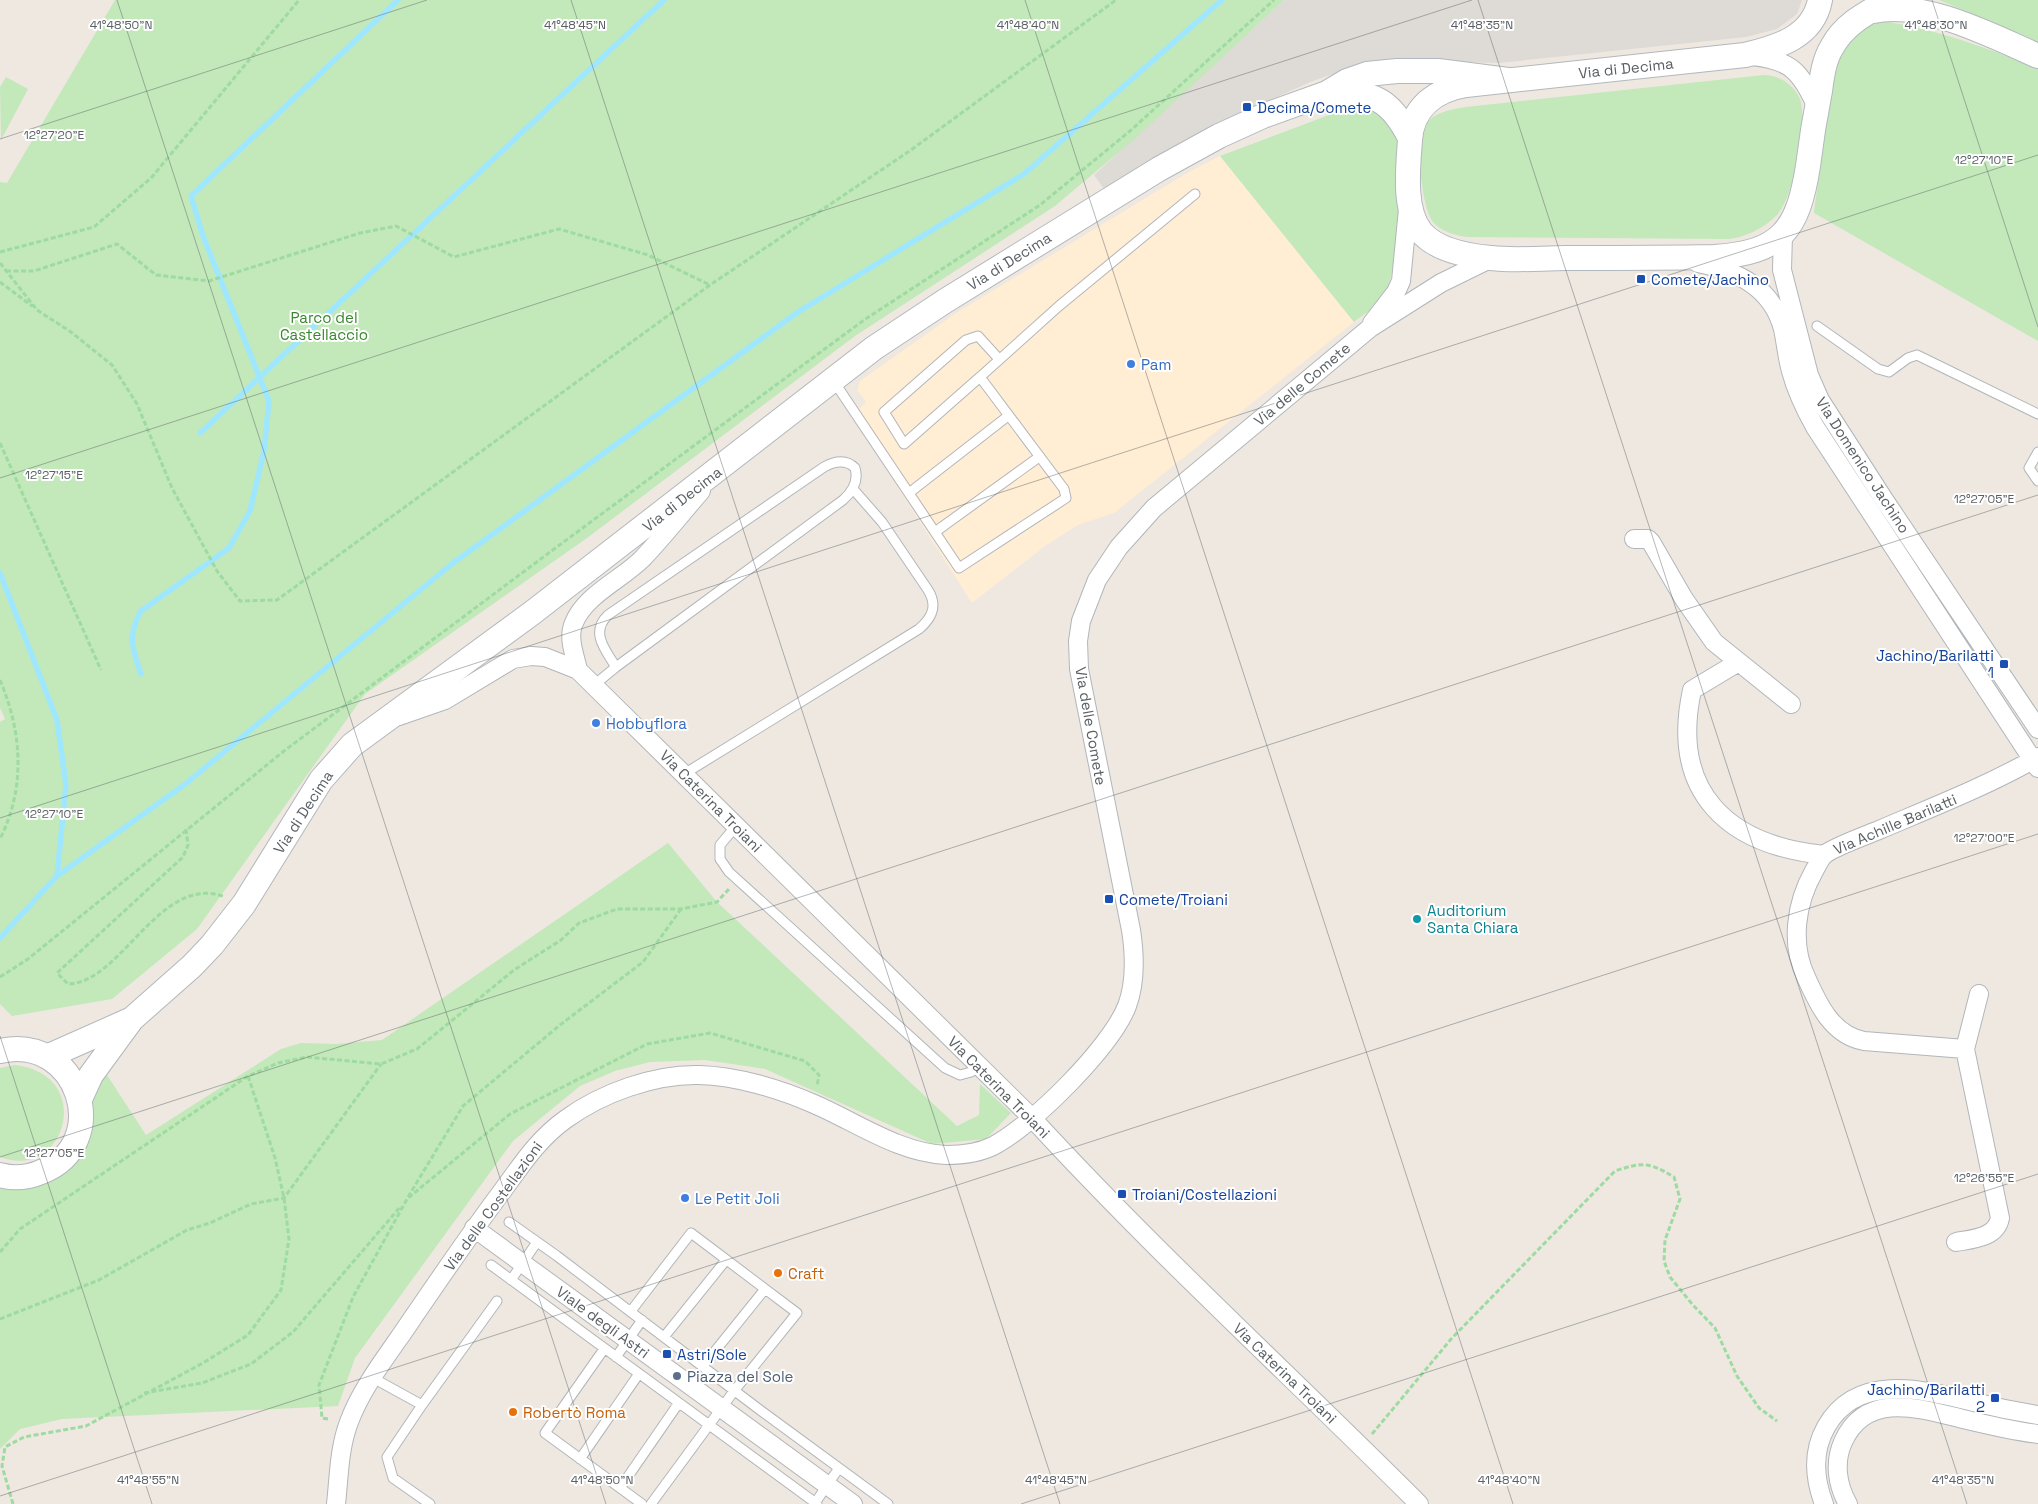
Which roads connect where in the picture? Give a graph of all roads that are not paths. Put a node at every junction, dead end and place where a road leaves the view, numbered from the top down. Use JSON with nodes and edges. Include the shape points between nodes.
{"nodes":[{"id":1,"x":1820,"y":0,"type":"edge"},
{"id":2,"x":1890,"y":0,"type":"edge"},
{"id":3,"x":1869,"y":12,"type":"junction"},
{"id":4,"x":1745,"y":55,"type":"junction"},
{"id":5,"x":2038,"y":56,"type":"edge"},
{"id":6,"x":1508,"y":80,"type":"junction"},
{"id":7,"x":1327,"y":93,"type":"junction"},
{"id":8,"x":1817,"y":106,"type":"junction"},
{"id":9,"x":1410,"y":138,"type":"junction"},
{"id":10,"x":1195,"y":194,"type":"dead end"},
{"id":11,"x":1409,"y":195,"type":"junction"},
{"id":12,"x":1783,"y":234,"type":"junction"},
{"id":13,"x":1492,"y":258,"type":"junction"},
{"id":14,"x":1673,"y":258,"type":"junction"},
{"id":15,"x":1817,"y":326,"type":"dead end"},
{"id":16,"x":1370,"y":328,"type":"junction"},
{"id":17,"x":999,"y":359,"type":"junction"},
{"id":18,"x":980,"y":377,"type":"junction"},
{"id":19,"x":833,"y":380,"type":"junction"},
{"id":20,"x":2038,"y":414,"type":"edge"},
{"id":21,"x":1008,"y":416,"type":"junction"},
{"id":22,"x":2038,"y":452,"type":"edge"},
{"id":23,"x":1039,"y":457,"type":"junction"},
{"id":24,"x":719,"y":470,"type":"junction"},
{"id":25,"x":2038,"y":481,"type":"edge"},
{"id":26,"x":853,"y":489,"type":"junction"},
{"id":27,"x":909,"y":493,"type":"junction"},
{"id":28,"x":935,"y":532,"type":"junction"},
{"id":29,"x":1634,"y":539,"type":"dead end"},
{"id":30,"x":1737,"y":662,"type":"junction"},
{"id":31,"x":616,"y":667,"type":"junction"},
{"id":32,"x":578,"y":670,"type":"junction"},
{"id":33,"x":594,"y":685,"type":"junction"},
{"id":34,"x":1791,"y":704,"type":"dead end"},
{"id":35,"x":384,"y":721,"type":"junction"},
{"id":36,"x":2038,"y":729,"type":"edge"},
{"id":37,"x":2036,"y":762,"type":"edge"},
{"id":38,"x":684,"y":774,"type":"junction"},
{"id":39,"x":736,"y":826,"type":"junction"},
{"id":40,"x":1824,"y":854,"type":"junction"},
{"id":41,"x":1979,"y":994,"type":"dead end"},
{"id":42,"x":132,"y":1019,"type":"junction"},
{"id":43,"x":5,"y":1046,"type":"edge"},
{"id":44,"x":1965,"y":1049,"type":"junction"},
{"id":45,"x":49,"y":1056,"type":"junction"},
{"id":46,"x":978,"y":1066,"type":"junction"},
{"id":47,"x":80,"y":1099,"type":"junction"},
{"id":48,"x":1032,"y":1118,"type":"junction"},
{"id":49,"x":0,"y":1175,"type":"edge"},
{"id":50,"x":509,"y":1222,"type":"dead end"},
{"id":51,"x":474,"y":1228,"type":"junction"},
{"id":52,"x":537,"y":1242,"type":"junction"},
{"id":53,"x":1956,"y":1242,"type":"dead end"},
{"id":54,"x":726,"y":1260,"type":"junction"},
{"id":55,"x":522,"y":1264,"type":"junction"},
{"id":56,"x":491,"y":1265,"type":"dead end"},
{"id":57,"x":511,"y":1280,"type":"junction"},
{"id":58,"x":765,"y":1289,"type":"junction"},
{"id":59,"x":497,"y":1301,"type":"dead end"},
{"id":60,"x":632,"y":1312,"type":"junction"},
{"id":61,"x":642,"y":1320,"type":"junction"},
{"id":62,"x":664,"y":1337,"type":"junction"},
{"id":63,"x":628,"y":1340,"type":"junction"},
{"id":64,"x":604,"y":1349,"type":"junction"},
{"id":65,"x":616,"y":1357,"type":"junction"},
{"id":66,"x":703,"y":1366,"type":"junction"},
{"id":67,"x":638,"y":1375,"type":"junction"},
{"id":68,"x":373,"y":1378,"type":"junction"},
{"id":69,"x":734,"y":1390,"type":"junction"},
{"id":70,"x":678,"y":1404,"type":"junction"},
{"id":71,"x":422,"y":1405,"type":"junction"},
{"id":72,"x":722,"y":1408,"type":"junction"},
{"id":73,"x":2038,"y":1415,"type":"edge"},
{"id":74,"x":709,"y":1425,"type":"junction"},
{"id":75,"x":2038,"y":1434,"type":"edge"},
{"id":76,"x":580,"y":1459,"type":"junction"},
{"id":77,"x":839,"y":1468,"type":"junction"},
{"id":78,"x":827,"y":1485,"type":"junction"},
{"id":79,"x":620,"y":1488,"type":"junction"},
{"id":80,"x":816,"y":1503,"type":"edge"},
{"id":81,"x":336,"y":1504,"type":"edge"},
{"id":82,"x":430,"y":1504,"type":"edge"},
{"id":83,"x":642,"y":1504,"type":"edge"},
{"id":84,"x":651,"y":1504,"type":"edge"},
{"id":85,"x":853,"y":1504,"type":"edge"},
{"id":86,"x":888,"y":1504,"type":"edge"},
{"id":87,"x":1419,"y":1504,"type":"edge"},
{"id":88,"x":1824,"y":1504,"type":"edge"},
{"id":89,"x":1848,"y":1504,"type":"edge"}],
"edges":[{"from":1,"to":4,"type":"street","name":"Via di Decima","via":[[1813,19],[1797,36],[1777,46]]},
{"from":2,"to":3,"type":"street"},
{"from":3,"to":5,"type":"street","via":[[1897,8],[1940,15]]},
{"from":3,"to":8,"type":"street","via":[[1847,26],[1831,49],[1824,67]]},
{"from":4,"to":6,"type":"street","name":"Via di Decima"},
{"from":4,"to":8,"type":"street","name":"Via di Decima","via":[[1771,58],[1791,66],[1800,75]]},
{"from":6,"to":7,"type":"street","name":"Via di Decima","via":[[1449,72],[1397,71],[1356,77]]},
{"from":6,"to":9,"type":"street","name":"Via di Decima","via":[[1454,87],[1433,96],[1418,112]]},
{"from":7,"to":9,"type":"street","name":"Via di Decima","via":[[1359,93],[1384,104],[1400,118]]},
{"from":7,"to":19,"type":"street","name":"Via di Decima","via":[[1242,126],[1168,164],[933,308]]},
{"from":8,"to":12,"type":"street","via":[[1800,207]]},
{"from":9,"to":11,"type":"street"},
{"from":10,"to":17,"type":"lane"},
{"from":11,"to":13,"type":"street","via":[[1414,220],[1432,242]]},
{"from":11,"to":16,"type":"street","name":"Via delle Comete","via":[[1401,281]]},
{"from":12,"to":14,"type":"street","name":"Via delle Comete","via":[[1759,249],[1740,255]]},
{"from":12,"to":36,"type":"street","name":"Via Domenico Jachino","via":[[1782,270],[1809,375],[1820,400]]},
{"from":13,"to":14,"type":"street","name":"Via delle Comete"},
{"from":13,"to":16,"type":"street","name":"Via delle Comete","via":[[1441,283]]},
{"from":14,"to":37,"type":"street","name":"Via Domenico Jachino","via":[[1734,274],[1759,289],[1772,303],[1783,331],[1791,372],[1815,427]]},
{"from":15,"to":20,"type":"lane","via":[[1878,369],[1889,372],[1917,355]]},
{"from":16,"to":48,"type":"street","name":"Via delle Comete","via":[[1154,508],[1119,547],[1092,589],[1080,628],[1079,669],[1133,940],[1133,984],[1126,1008],[1100,1050]]},
{"from":17,"to":18,"type":"lane"},
{"from":17,"to":18,"type":"lane","via":[[978,336],[966,340],[884,412],[904,444]]},
{"from":18,"to":21,"type":"lane"},
{"from":19,"to":24,"type":"street","name":"Via di Decima"},
{"from":19,"to":27,"type":"lane"},
{"from":21,"to":23,"type":"lane"},
{"from":21,"to":27,"type":"lane"},
{"from":22,"to":25,"type":"lane","via":[[2029,468]]},
{"from":23,"to":28,"type":"lane"},
{"from":23,"to":28,"type":"lane","via":[[1064,489],[1066,498],[959,568]]},
{"from":24,"to":32,"type":"street","via":[[642,559],[578,614],[571,636]]},
{"from":24,"to":35,"type":"street","name":"Via di Decima","via":[[532,614]]},
{"from":26,"to":31,"type":"lane","via":[[843,500]]},
{"from":26,"to":31,"type":"lane","via":[[856,473],[851,465],[841,462],[830,464],[614,611],[601,624],[599,633]]},
{"from":26,"to":38,"type":"lane","via":[[882,522],[928,590],[933,600],[931,616],[919,629]]},
{"from":27,"to":28,"type":"lane"},
{"from":29,"to":30,"type":"street","via":[[1651,542],[1705,631]]},
{"from":30,"to":34,"type":"street"},
{"from":30,"to":40,"type":"street","via":[[1692,690],[1687,744],[1698,780],[1718,811],[1744,832],[1778,847]]},
{"from":31,"to":33,"type":"lane"},
{"from":32,"to":33,"type":"street","name":"Via Caterina Troiani"},
{"from":32,"to":35,"type":"street","name":"Via Caterina Troiani","via":[[544,657],[513,659],[446,700]]},
{"from":33,"to":38,"type":"street","name":"Via Caterina Troiani"},
{"from":35,"to":42,"type":"street","name":"Via di Decima","via":[[352,745],[321,780],[244,904],[212,945]]},
{"from":37,"to":40,"type":"street","name":"Via Achille Barilatti"},
{"from":38,"to":39,"type":"street","name":"Via Caterina Troiani"},
{"from":39,"to":46,"type":"street","name":"Via Caterina Troiani"},
{"from":39,"to":46,"type":"lane","via":[[722,841],[719,852],[729,872],[945,1068],[960,1075]]},
{"from":40,"to":44,"type":"street","name":"Via Achille Barilatti","via":[[1803,897],[1797,937],[1801,966],[1831,1021],[1841,1031],[1859,1040]]},
{"from":41,"to":44,"type":"street"},
{"from":42,"to":45,"type":"street","name":"Via di Decima"},
{"from":42,"to":47,"type":"street","name":"Via di Decima","via":[[91,1075]]},
{"from":43,"to":45,"type":"street"},
{"from":44,"to":53,"type":"street","via":[[2000,1218],[1989,1234]]},
{"from":45,"to":47,"type":"street","via":[[72,1080]]},
{"from":46,"to":48,"type":"street","name":"Via Caterina Troiani"},
{"from":47,"to":49,"type":"street","via":[[81,1119],[76,1139],[65,1156],[49,1169],[30,1176],[10,1178]]},
{"from":48,"to":51,"type":"street","name":"Via delle Costellazioni","via":[[1010,1136],[987,1148],[946,1155],[894,1141],[813,1103],[766,1088],[706,1076],[668,1078],[612,1095],[563,1121],[534,1148]]},
{"from":48,"to":87,"type":"street","name":"Via Caterina Troiani","via":[[1096,1186]]},
{"from":50,"to":52,"type":"lane"},
{"from":51,"to":55,"type":"street","name":"Viale degli Astri"},
{"from":51,"to":68,"type":"street","name":"Via delle Costellazioni"},
{"from":52,"to":55,"type":"lane"},
{"from":52,"to":60,"type":"lane"},
{"from":54,"to":58,"type":"lane"},
{"from":54,"to":60,"type":"lane","via":[[692,1233]]},
{"from":54,"to":62,"type":"lane"},
{"from":55,"to":57,"type":"lane"},
{"from":55,"to":63,"type":"street","name":"Viale degli Astri"},
{"from":56,"to":57,"type":"lane"},
{"from":57,"to":64,"type":"lane"},
{"from":58,"to":66,"type":"lane"},
{"from":58,"to":69,"type":"lane","via":[[797,1313]]},
{"from":59,"to":71,"type":"lane"},
{"from":60,"to":61,"type":"lane"},
{"from":61,"to":62,"type":"lane"},
{"from":61,"to":63,"type":"lane"},
{"from":62,"to":66,"type":"lane"},
{"from":63,"to":65,"type":"lane"},
{"from":63,"to":72,"type":"street","name":"Viale degli Astri"},
{"from":64,"to":65,"type":"lane"},
{"from":64,"to":76,"type":"lane","via":[[545,1433]]},
{"from":65,"to":67,"type":"lane"},
{"from":66,"to":69,"type":"lane"},
{"from":67,"to":70,"type":"lane"},
{"from":67,"to":76,"type":"lane"},
{"from":68,"to":71,"type":"lane"},
{"from":68,"to":81,"type":"street","name":"Via delle Costellazioni","via":[[348,1423]]},
{"from":69,"to":72,"type":"lane"},
{"from":69,"to":77,"type":"lane"},
{"from":70,"to":74,"type":"lane"},
{"from":70,"to":79,"type":"lane"},
{"from":71,"to":82,"type":"lane","via":[[387,1457],[393,1478]]},
{"from":72,"to":74,"type":"lane"},
{"from":72,"to":78,"type":"street","name":"Viale degli Astri"},
{"from":73,"to":88,"type":"street","via":[[1917,1390],[1890,1389],[1867,1393],[1835,1413],[1820,1440],[1816,1468]]},
{"from":74,"to":80,"type":"lane"},
{"from":74,"to":84,"type":"lane"},
{"from":75,"to":89,"type":"street","via":[[1911,1407],[1878,1410],[1855,1424],[1840,1449],[1838,1473]]},
{"from":76,"to":79,"type":"lane"},
{"from":77,"to":78,"type":"lane"},
{"from":77,"to":86,"type":"lane"},
{"from":78,"to":80,"type":"lane"},
{"from":78,"to":85,"type":"street","name":"Viale degli Astri"},
{"from":79,"to":83,"type":"lane"}]}
